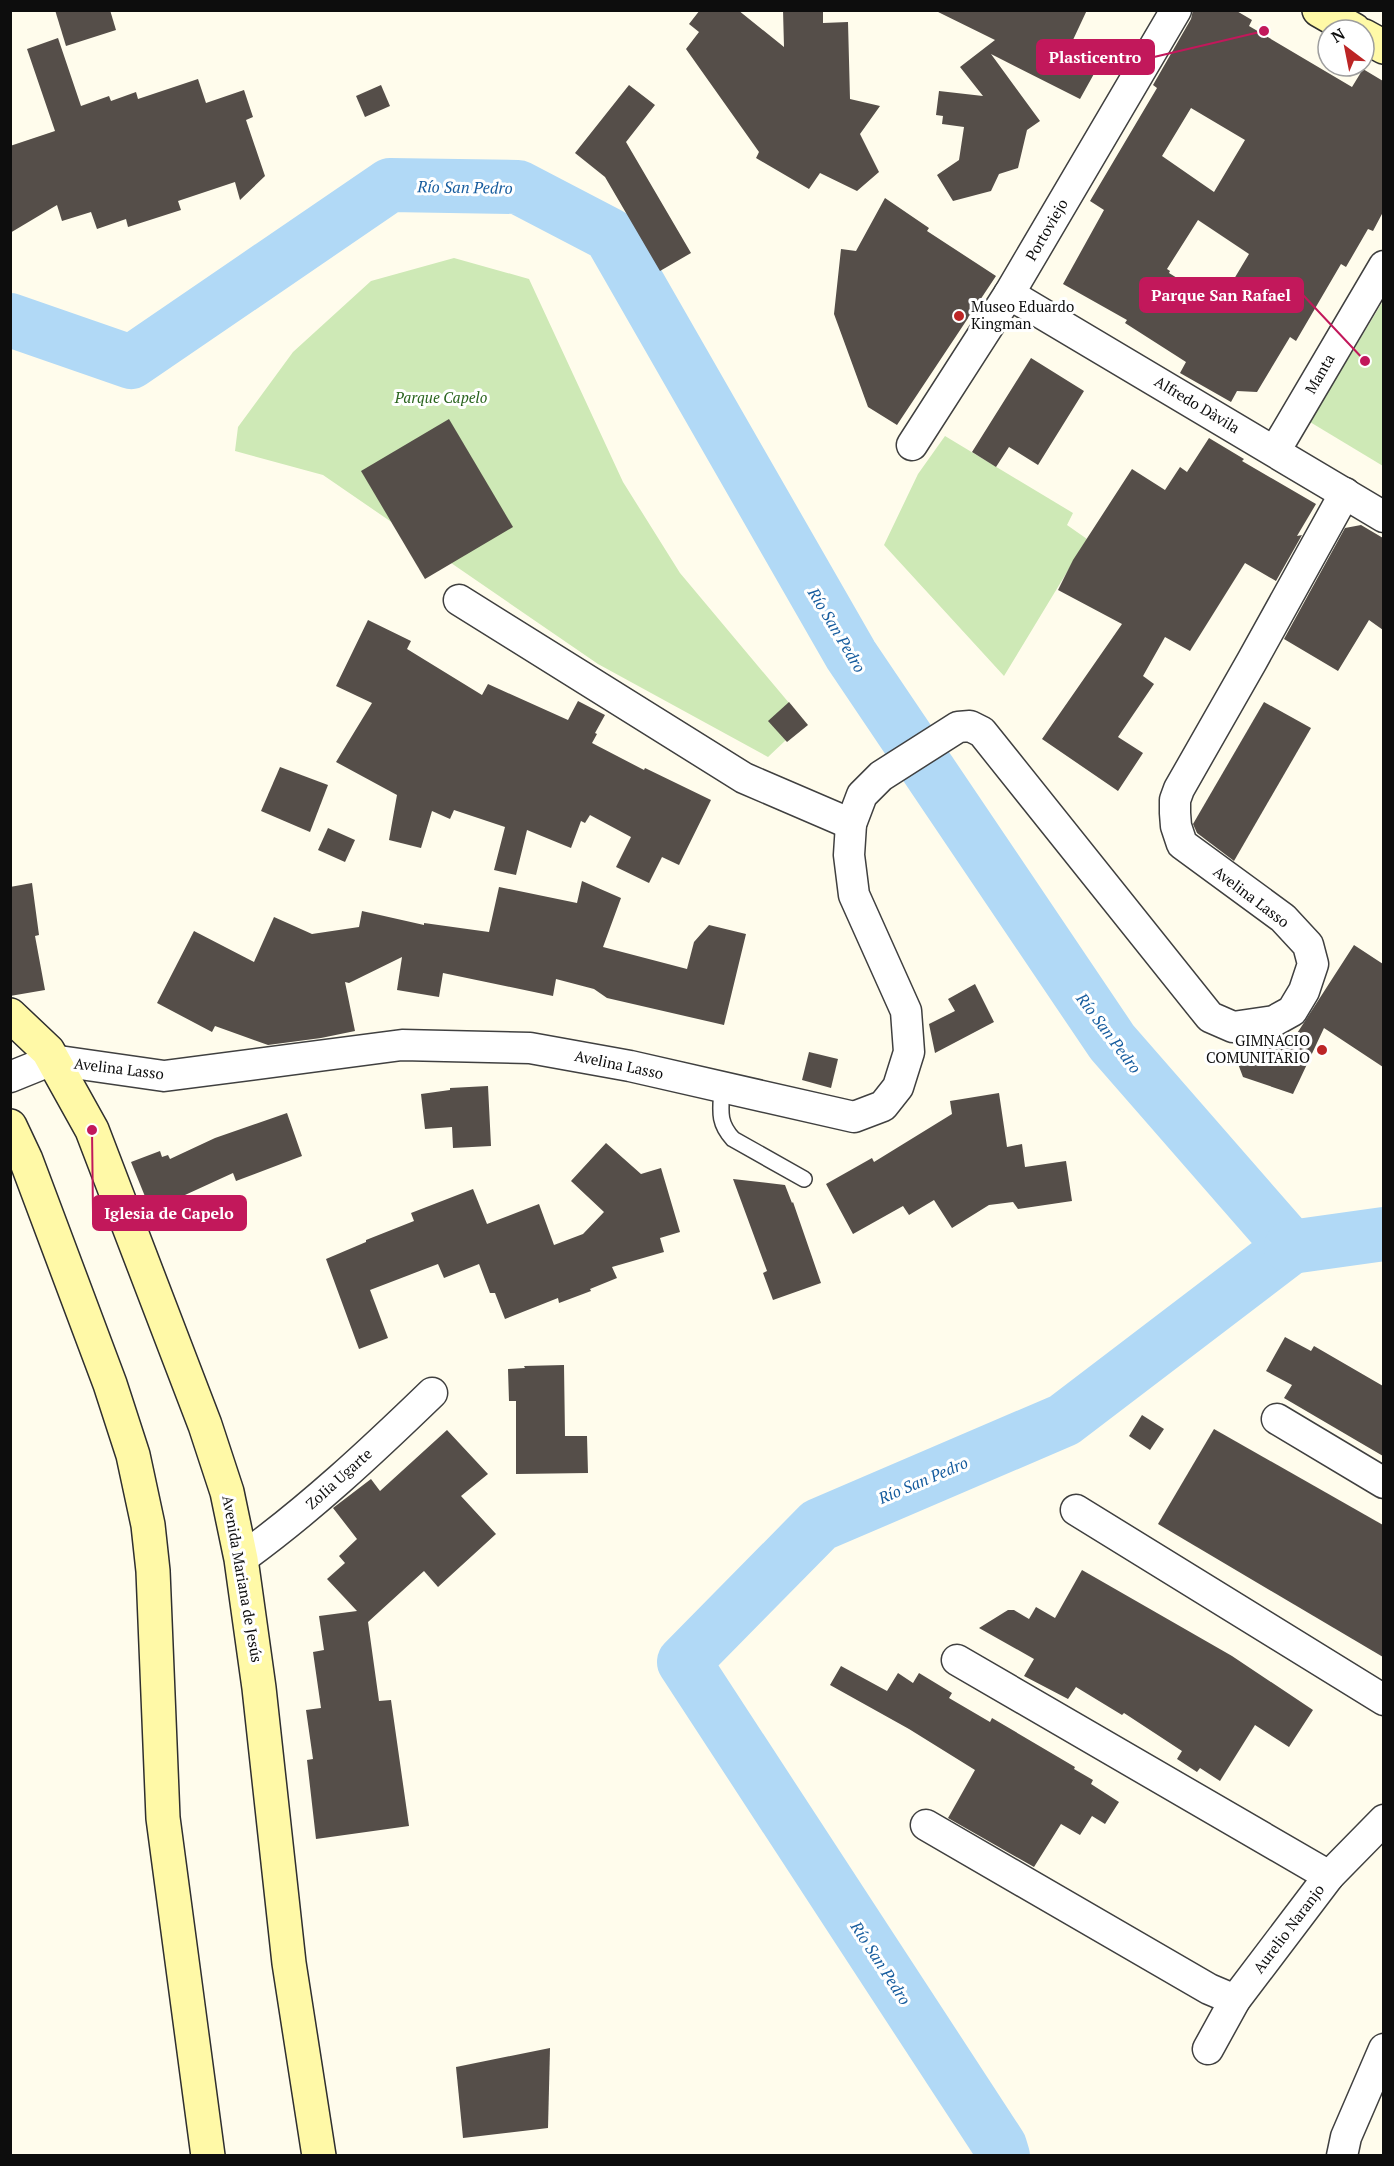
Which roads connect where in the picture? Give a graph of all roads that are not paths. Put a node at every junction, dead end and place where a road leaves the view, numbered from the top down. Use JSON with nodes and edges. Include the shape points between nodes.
{"nodes":[{"id":1,"x":1176,"y":10,"type":"edge"},
{"id":2,"x":1318,"y":10,"type":"edge"},
{"id":3,"x":1332,"y":18,"type":"edge"},
{"id":4,"x":1383,"y":266,"type":"edge"},
{"id":5,"x":1010,"y":294,"type":"junction"},
{"id":6,"x":912,"y":445,"type":"dead end"},
{"id":7,"x":1275,"y":451,"type":"junction"},
{"id":8,"x":1344,"y":493,"type":"junction"},
{"id":9,"x":1383,"y":517,"type":"edge"},
{"id":10,"x":459,"y":600,"type":"dead end"},
{"id":11,"x":851,"y":824,"type":"junction"},
{"id":12,"x":10,"y":1015,"type":"edge"},
{"id":13,"x":52,"y":1060,"type":"junction"},
{"id":14,"x":10,"y":1077,"type":"edge"},
{"id":15,"x":722,"y":1088,"type":"junction"},
{"id":16,"x":10,"y":1126,"type":"edge"},
{"id":17,"x":804,"y":1179,"type":"dead end"},
{"id":18,"x":432,"y":1393,"type":"dead end"},
{"id":19,"x":1277,"y":1419,"type":"dead end"},
{"id":20,"x":1383,"y":1483,"type":"edge"},
{"id":21,"x":1076,"y":1510,"type":"dead end"},
{"id":22,"x":241,"y":1559,"type":"junction"},
{"id":23,"x":957,"y":1660,"type":"dead end"},
{"id":24,"x":1383,"y":1700,"type":"edge"},
{"id":25,"x":1383,"y":1820,"type":"edge"},
{"id":26,"x":926,"y":1826,"type":"dead end"},
{"id":27,"x":1329,"y":1876,"type":"junction"},
{"id":28,"x":1235,"y":2000,"type":"junction"},
{"id":29,"x":1208,"y":2049,"type":"dead end"},
{"id":30,"x":1383,"y":2049,"type":"edge"},
{"id":31,"x":208,"y":2156,"type":"edge"},
{"id":32,"x":319,"y":2156,"type":"edge"},
{"id":33,"x":1342,"y":2156,"type":"edge"}],
"edges":[{"from":1,"to":5,"type":"street","name":"Portoviejo"},
{"from":2,"to":3,"type":"street"},
{"from":4,"to":7,"type":"street","name":"Manta"},
{"from":5,"to":6,"type":"street","name":"Portoviejo"},
{"from":5,"to":7,"type":"street","name":"Alfredo Dàvila"},
{"from":7,"to":8,"type":"street","name":"Alfredo Dàvila"},
{"from":8,"to":9,"type":"street","name":"Alfredo Dàvila"},
{"from":8,"to":11,"type":"street","name":"Avelina Lasso","via":[[1175,800],[1176,826],[1182,844],[1283,918],[1308,945],[1313,964],[1292,1011],[1274,1021],[1233,1027],[1210,1017],[982,732],[970,726],[958,727],[881,776],[862,795]]},
{"from":10,"to":11,"type":"street","via":[[744,778]]},
{"from":11,"to":15,"type":"street","name":"Avelina Lasso","via":[[849,855],[854,895],[906,1011],[909,1052],[898,1087],[883,1106],[854,1116]]},
{"from":12,"to":13,"type":"street","name":"Avenida Mariana de Jesús","via":[[37,1039]]},
{"from":13,"to":14,"type":"street"},
{"from":13,"to":15,"type":"street","name":"Avelina Lasso","via":[[164,1076],[402,1045],[530,1048]]},
{"from":13,"to":22,"type":"street","name":"Avenida Mariana de Jesús","via":[[92,1131],[205,1425],[227,1492]]},
{"from":15,"to":17,"type":"lane","via":[[724,1130]]},
{"from":16,"to":31,"type":"street","via":[[110,1384],[133,1455],[148,1525],[163,1818]]},
{"from":18,"to":22,"type":"street","name":"ZoIia Ugarte","via":[[324,1494]]},
{"from":19,"to":20,"type":"street"},
{"from":21,"to":24,"type":"street"},
{"from":22,"to":32,"type":"street","name":"Avenida Mariana de Jesús","via":[[260,1688],[289,1963]]},
{"from":23,"to":27,"type":"street"},
{"from":25,"to":27,"type":"street","name":"Aurelio Naranjo"},
{"from":26,"to":28,"type":"street","via":[[1209,1989]]},
{"from":27,"to":28,"type":"street","name":"Aurelio Naranjo"},
{"from":28,"to":29,"type":"street","name":"Aurelio Naranjo"},
{"from":30,"to":33,"type":"street","via":[[1346,2137]]}]}
